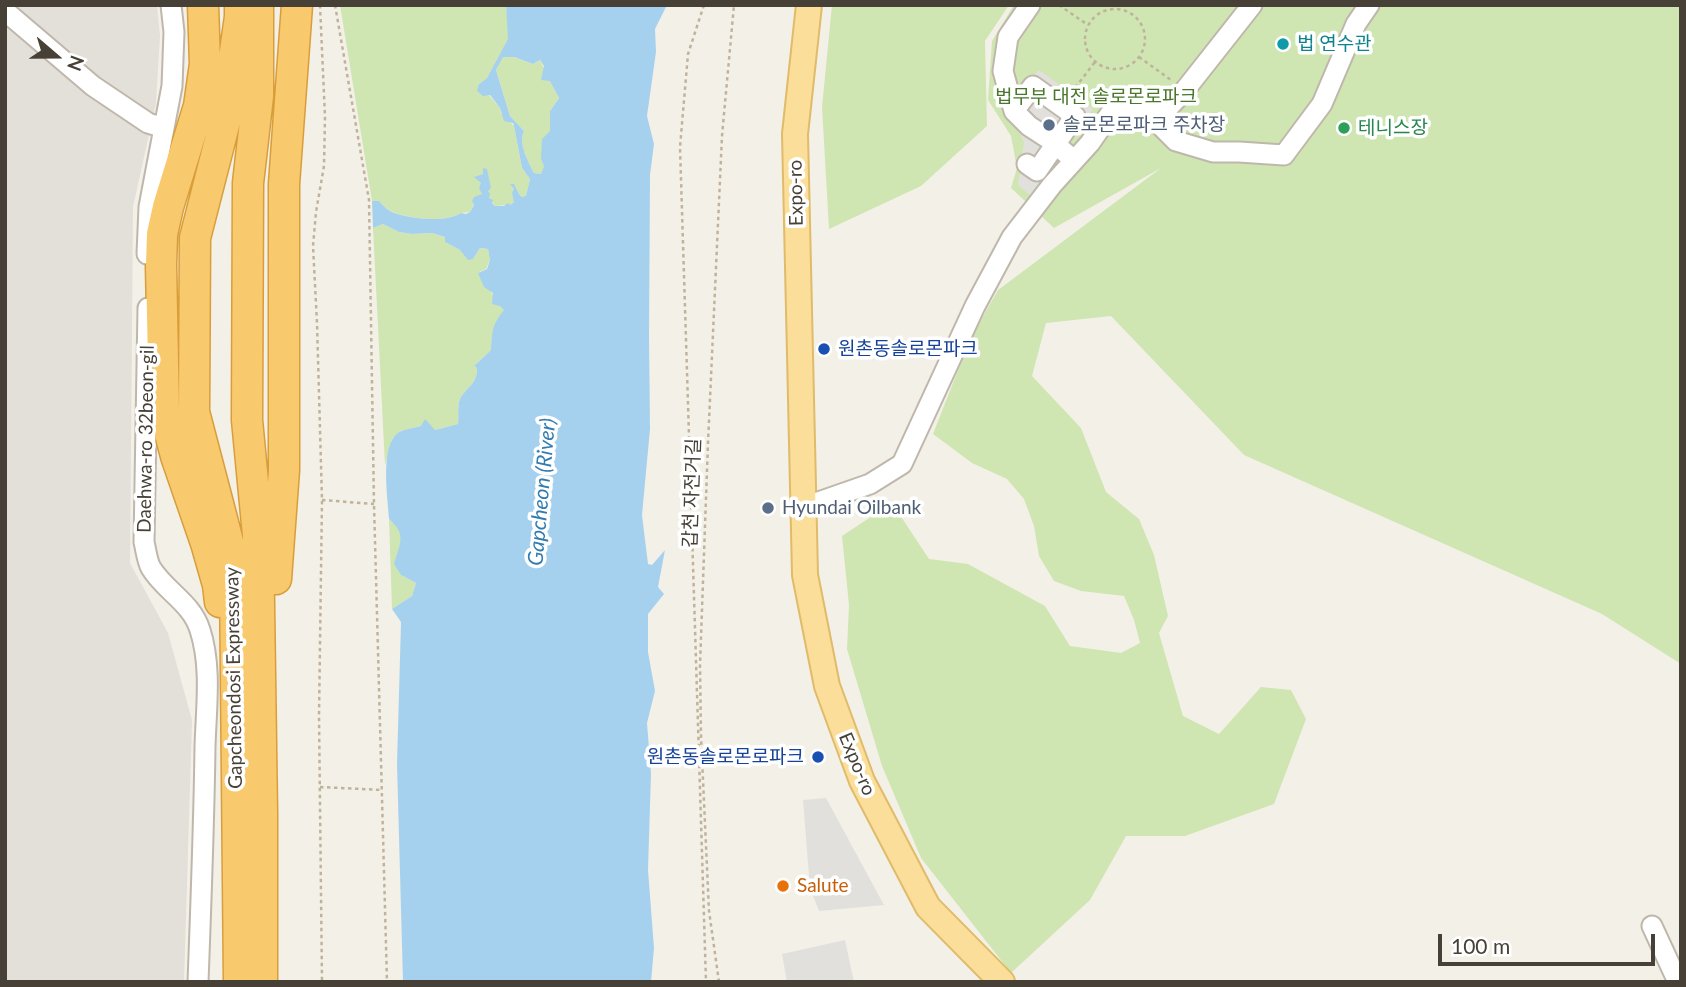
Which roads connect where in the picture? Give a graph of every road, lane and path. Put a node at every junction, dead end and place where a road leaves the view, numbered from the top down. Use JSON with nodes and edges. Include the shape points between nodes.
{"nodes":[{"id":1,"x":171,"y":5,"type":"edge"},
{"id":2,"x":203,"y":5,"type":"edge"},
{"id":3,"x":240,"y":5,"type":"edge"},
{"id":4,"x":258,"y":5,"type":"edge"},
{"id":5,"x":297,"y":5,"type":"edge"},
{"id":6,"x":320,"y":5,"type":"edge"},
{"id":7,"x":335,"y":5,"type":"edge"},
{"id":8,"x":704,"y":5,"type":"edge"},
{"id":9,"x":734,"y":5,"type":"edge"},
{"id":10,"x":809,"y":5,"type":"edge"},
{"id":11,"x":1030,"y":5,"type":"edge"},
{"id":12,"x":1059,"y":5,"type":"edge"},
{"id":13,"x":1252,"y":5,"type":"edge"},
{"id":14,"x":1369,"y":5,"type":"edge"},
{"id":15,"x":5,"y":11,"type":"edge"},
{"id":16,"x":1088,"y":25,"type":"junction"},
{"id":17,"x":1139,"y":57,"type":"junction"},
{"id":18,"x":1095,"y":62,"type":"junction"},
{"id":19,"x":1185,"y":90,"type":"junction"},
{"id":20,"x":1071,"y":93,"type":"dead end"},
{"id":21,"x":1167,"y":108,"type":"junction"},
{"id":22,"x":1014,"y":111,"type":"junction"},
{"id":23,"x":164,"y":128,"type":"junction"},
{"id":24,"x":1055,"y":145,"type":"junction"},
{"id":25,"x":1074,"y":160,"type":"junction"},
{"id":26,"x":1027,"y":164,"type":"dead end"},
{"id":27,"x":322,"y":500,"type":"junction"},
{"id":28,"x":374,"y":504,"type":"junction"},
{"id":29,"x":804,"y":507,"type":"junction"},
{"id":30,"x":235,"y":702,"type":"junction"},
{"id":31,"x":320,"y":786,"type":"junction"},
{"id":32,"x":382,"y":790,"type":"junction"},
{"id":33,"x":262,"y":814,"type":"junction"},
{"id":34,"x":1652,"y":926,"type":"dead end"},
{"id":35,"x":250,"y":944,"type":"junction"},
{"id":36,"x":198,"y":982,"type":"edge"},
{"id":37,"x":230,"y":982,"type":"edge"},
{"id":38,"x":239,"y":982,"type":"edge"},
{"id":39,"x":262,"y":982,"type":"edge"},
{"id":40,"x":269,"y":982,"type":"edge"},
{"id":41,"x":322,"y":982,"type":"edge"},
{"id":42,"x":387,"y":982,"type":"edge"},
{"id":43,"x":706,"y":982,"type":"edge"},
{"id":44,"x":719,"y":982,"type":"edge"},
{"id":45,"x":1002,"y":982,"type":"edge"},
{"id":46,"x":1678,"y":982,"type":"edge"}],
"edges":[{"from":1,"to":23,"type":"street","name":"Daehwa-ro 32beon-gil","via":[[172,86]]},
{"from":2,"to":30,"type":"highway","via":[[205,64],[199,106],[162,234],[164,411],[218,585]]},
{"from":3,"to":30,"type":"highway","name":"Gapcheondosi Expressway","via":[[225,121],[195,238],[194,324],[194,412],[235,573]]},
{"from":4,"to":33,"type":"highway","name":"Gapcheondosi Expressway","via":[[258,96],[248,183],[247,420],[258,535]]},
{"from":5,"to":33,"type":"highway","via":[[284,184],[284,470]]},
{"from":6,"to":27,"type":"path","via":[[324,166],[313,246]]},
{"from":7,"to":28,"type":"path","via":[[369,200]]},
{"from":8,"to":43,"type":"path","via":[[688,54],[680,147]]},
{"from":9,"to":44,"type":"path","name":"갑천 자전거길","via":[[722,136],[700,665],[709,911]]},
{"from":10,"to":29,"type":"main road","name":"Expo-ro","via":[[795,134]]},
{"from":11,"to":22,"type":"street","via":[[1007,37],[1003,71]]},
{"from":12,"to":16,"type":"path"},
{"from":13,"to":19,"type":"street"},
{"from":14,"to":21,"type":"street","via":[[1356,23],[1322,104],[1284,155],[1213,152],[1176,141],[1159,124]]},
{"from":15,"to":23,"type":"street","via":[[93,86],[148,123]]},
{"from":16,"to":17,"type":"path","via":[[1112,8],[1131,13],[1139,20],[1145,38]]},
{"from":16,"to":18,"type":"path","via":[[1085,45]]},
{"from":17,"to":18,"type":"path","via":[[1123,68]]},
{"from":17,"to":19,"type":"path"},
{"from":18,"to":20,"type":"path"},
{"from":19,"to":21,"type":"street"},
{"from":21,"to":25,"type":"street","via":[[1126,105],[1118,109]]},
{"from":22,"to":24,"type":"street"},
{"from":22,"to":24,"type":"street","via":[[1033,86],[1075,116]]},
{"from":23,"to":36,"type":"street","name":"Daehwa-ro 32beon-gil","via":[[149,207],[144,542],[151,567],[186,604],[200,628],[205,649]]},
{"from":24,"to":25,"type":"street"},
{"from":24,"to":26,"type":"street","via":[[1037,171]]},
{"from":25,"to":29,"type":"street","via":[[1012,237],[902,464],[870,484]]},
{"from":27,"to":28,"type":"path"},
{"from":27,"to":31,"type":"path"},
{"from":28,"to":32,"type":"path"},
{"from":29,"to":45,"type":"main road","name":"Expo-ro","via":[[805,575],[827,686],[862,781],[929,907]]},
{"from":30,"to":35,"type":"highway","name":"Gapcheondosi Expressway"},
{"from":31,"to":32,"type":"path"},
{"from":31,"to":41,"type":"path"},
{"from":32,"to":42,"type":"path"},
{"from":33,"to":35,"type":"highway","name":"Gapcheondosi Expressway"},
{"from":34,"to":46,"type":"street"},
{"from":35,"to":37,"type":"highway"},
{"from":35,"to":38,"type":"highway","name":"Gapcheondosi Expressway"},
{"from":35,"to":39,"type":"highway","name":"Gapcheondosi Expressway"},
{"from":35,"to":40,"type":"highway"}]}
